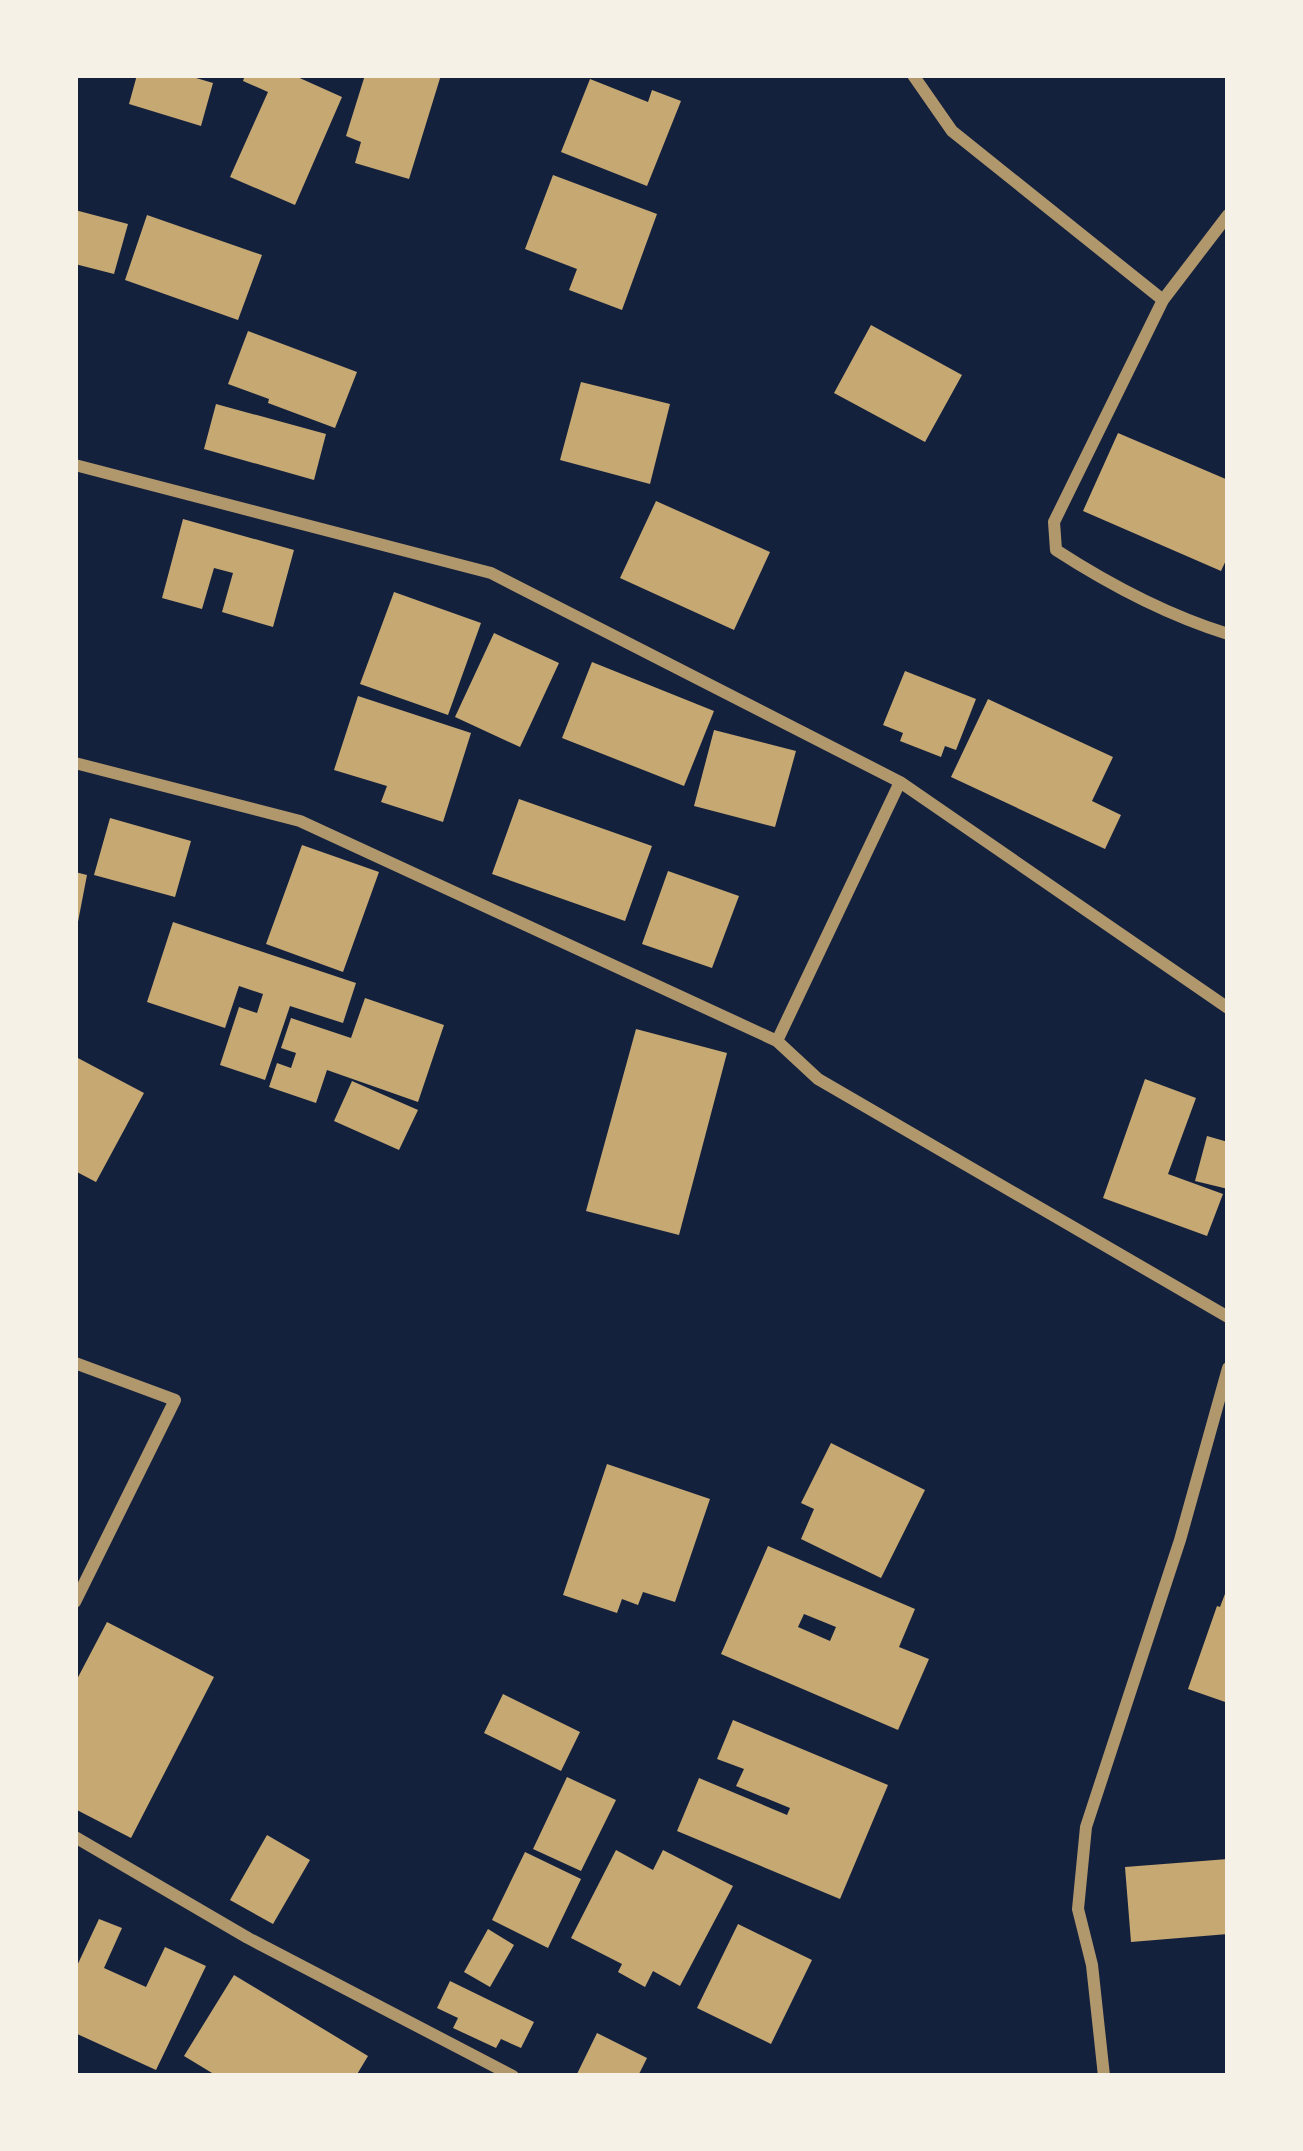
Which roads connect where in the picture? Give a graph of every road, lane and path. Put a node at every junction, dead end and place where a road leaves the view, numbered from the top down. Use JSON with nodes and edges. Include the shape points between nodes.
{"nodes":[{"id":1,"x":913,"y":75,"type":"edge"},
{"id":2,"x":1228,"y":215,"type":"edge"},
{"id":3,"x":1163,"y":301,"type":"junction"},
{"id":4,"x":75,"y":465,"type":"edge"},
{"id":5,"x":1228,"y":634,"type":"edge"},
{"id":6,"x":75,"y":763,"type":"edge"},
{"id":7,"x":900,"y":782,"type":"junction"},
{"id":8,"x":1228,"y":1008,"type":"edge"},
{"id":9,"x":777,"y":1041,"type":"junction"},
{"id":10,"x":1228,"y":1317,"type":"edge"},
{"id":11,"x":75,"y":1363,"type":"edge"},
{"id":12,"x":1228,"y":1368,"type":"edge"},
{"id":13,"x":75,"y":1602,"type":"edge"},
{"id":14,"x":75,"y":1837,"type":"edge"},
{"id":15,"x":513,"y":2076,"type":"edge"},
{"id":16,"x":1104,"y":2076,"type":"edge"}],
"edges":[{"from":1,"to":3,"type":"street","via":[[952,131]]},
{"from":2,"to":3,"type":"street"},
{"from":3,"to":5,"type":"street","via":[[1054,522],[1057,550]]},
{"from":4,"to":7,"type":"street","via":[[491,573]]},
{"from":6,"to":9,"type":"street","via":[[300,820]]},
{"from":7,"to":8,"type":"street"},
{"from":7,"to":9,"type":"street"},
{"from":9,"to":10,"type":"street","via":[[818,1079]]},
{"from":11,"to":13,"type":"street","via":[[175,1400]]},
{"from":12,"to":16,"type":"street","via":[[1086,1827],[1078,1909]]},
{"from":14,"to":15,"type":"street"}]}
